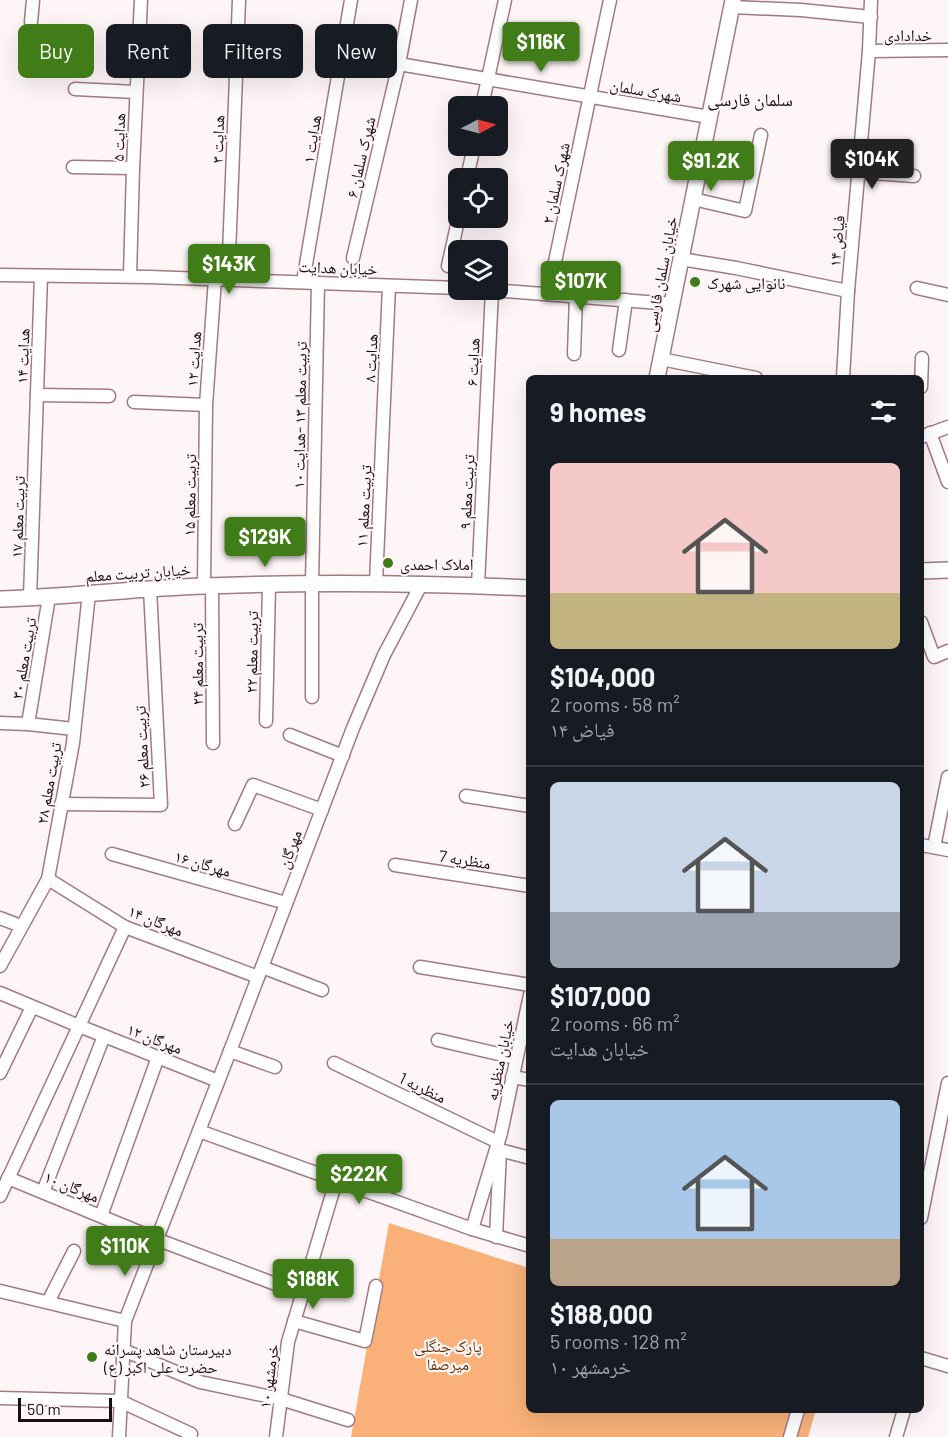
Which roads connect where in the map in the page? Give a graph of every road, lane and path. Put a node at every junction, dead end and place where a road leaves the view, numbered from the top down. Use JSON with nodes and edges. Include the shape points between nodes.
{"nodes":[{"id":1,"x":33,"y":0,"type":"edge"},
{"id":2,"x":141,"y":0,"type":"edge"},
{"id":3,"x":239,"y":0,"type":"edge"},
{"id":4,"x":351,"y":0,"type":"edge"},
{"id":5,"x":411,"y":0,"type":"edge"},
{"id":6,"x":505,"y":0,"type":"edge"},
{"id":7,"x":610,"y":0,"type":"edge"},
{"id":8,"x":871,"y":0,"type":"edge"},
{"id":9,"x":732,"y":4,"type":"edge"},
{"id":10,"x":870,"y":17,"type":"junction"},
{"id":11,"x":31,"y":22,"type":"dead end"},
{"id":12,"x":948,"y":50,"type":"edge"},
{"id":13,"x":868,"y":51,"type":"junction"},
{"id":14,"x":399,"y":64,"type":"junction"},
{"id":15,"x":488,"y":79,"type":"junction"},
{"id":16,"x":75,"y":88,"type":"dead end"},
{"id":17,"x":136,"y":92,"type":"junction"},
{"id":18,"x":484,"y":96,"type":"edge"},
{"id":19,"x":590,"y":97,"type":"junction"},
{"id":20,"x":710,"y":117,"type":"junction"},
{"id":21,"x":761,"y":135,"type":"dead end"},
{"id":22,"x":73,"y":166,"type":"dead end"},
{"id":23,"x":133,"y":168,"type":"junction"},
{"id":24,"x":859,"y":172,"type":"junction"},
{"id":25,"x":914,"y":176,"type":"dead end"},
{"id":26,"x":693,"y":199,"type":"junction"},
{"id":27,"x":353,"y":258,"type":"dead end"},
{"id":28,"x":681,"y":260,"type":"junction"},
{"id":29,"x":0,"y":276,"type":"edge"},
{"id":30,"x":41,"y":276,"type":"junction"},
{"id":31,"x":130,"y":276,"type":"junction"},
{"id":32,"x":552,"y":276,"type":"dead end"},
{"id":33,"x":221,"y":279,"type":"junction"},
{"id":34,"x":303,"y":282,"type":"junction"},
{"id":35,"x":318,"y":283,"type":"junction"},
{"id":36,"x":389,"y":286,"type":"junction"},
{"id":37,"x":448,"y":288,"type":"edge"},
{"id":38,"x":917,"y":288,"type":"dead end"},
{"id":39,"x":508,"y":291,"type":"edge"},
{"id":40,"x":848,"y":291,"type":"junction"},
{"id":41,"x":948,"y":295,"type":"edge"},
{"id":42,"x":576,"y":296,"type":"junction"},
{"id":43,"x":492,"y":300,"type":"edge"},
{"id":44,"x":626,"y":300,"type":"junction"},
{"id":45,"x":672,"y":304,"type":"junction"},
{"id":46,"x":619,"y":350,"type":"dead end"},
{"id":47,"x":574,"y":354,"type":"dead end"},
{"id":48,"x":922,"y":358,"type":"dead end"},
{"id":49,"x":661,"y":359,"type":"junction"},
{"id":50,"x":658,"y":375,"type":"edge"},
{"id":51,"x":741,"y":375,"type":"edge"},
{"id":52,"x":843,"y":375,"type":"edge"},
{"id":53,"x":921,"y":375,"type":"edge"},
{"id":54,"x":37,"y":395,"type":"junction"},
{"id":55,"x":109,"y":396,"type":"dead end"},
{"id":56,"x":134,"y":402,"type":"dead end"},
{"id":57,"x":206,"y":405,"type":"junction"},
{"id":58,"x":948,"y":427,"type":"edge"},
{"id":59,"x":383,"y":432,"type":"joint"},
{"id":60,"x":926,"y":435,"type":"edge"},
{"id":61,"x":485,"y":436,"type":"joint"},
{"id":62,"x":36,"y":437,"type":"joint"},
{"id":63,"x":948,"y":482,"type":"edge"},
{"id":64,"x":948,"y":570,"type":"edge"},
{"id":65,"x":924,"y":571,"type":"edge"},
{"id":66,"x":376,"y":583,"type":"junction"},
{"id":67,"x":312,"y":584,"type":"junction"},
{"id":68,"x":422,"y":584,"type":"junction"},
{"id":69,"x":269,"y":585,"type":"junction"},
{"id":70,"x":478,"y":585,"type":"junction"},
{"id":71,"x":208,"y":586,"type":"junction"},
{"id":72,"x":526,"y":588,"type":"edge"},
{"id":73,"x":150,"y":590,"type":"junction"},
{"id":74,"x":89,"y":593,"type":"junction"},
{"id":75,"x":50,"y":597,"type":"junction"},
{"id":76,"x":30,"y":598,"type":"junction"},
{"id":77,"x":0,"y":599,"type":"edge"},
{"id":78,"x":924,"y":631,"type":"edge"},
{"id":79,"x":948,"y":651,"type":"edge"},
{"id":80,"x":312,"y":697,"type":"dead end"},
{"id":81,"x":266,"y":721,"type":"dead end"},
{"id":82,"x":0,"y":723,"type":"edge"},
{"id":83,"x":28,"y":724,"type":"junction"},
{"id":84,"x":74,"y":729,"type":"junction"},
{"id":85,"x":290,"y":735,"type":"dead end"},
{"id":86,"x":213,"y":743,"type":"dead end"},
{"id":87,"x":343,"y":756,"type":"junction"},
{"id":88,"x":948,"y":777,"type":"edge"},
{"id":89,"x":466,"y":796,"type":"dead end"},
{"id":90,"x":61,"y":804,"type":"junction"},
{"id":91,"x":526,"y":805,"type":"edge"},
{"id":92,"x":322,"y":810,"type":"junction"},
{"id":93,"x":235,"y":824,"type":"dead end"},
{"id":94,"x":924,"y":845,"type":"edge"},
{"id":95,"x":934,"y":847,"type":"junction"},
{"id":96,"x":948,"y":850,"type":"edge"},
{"id":97,"x":112,"y":854,"type":"dead end"},
{"id":98,"x":395,"y":865,"type":"dead end"},
{"id":99,"x":48,"y":879,"type":"junction"},
{"id":100,"x":526,"y":885,"type":"edge"},
{"id":101,"x":286,"y":903,"type":"junction"},
{"id":102,"x":0,"y":918,"type":"edge"},
{"id":103,"x":21,"y":926,"type":"junction"},
{"id":104,"x":125,"y":927,"type":"junction"},
{"id":105,"x":0,"y":966,"type":"edge"},
{"id":106,"x":420,"y":967,"type":"dead end"},
{"id":107,"x":260,"y":972,"type":"junction"},
{"id":108,"x":526,"y":984,"type":"edge"},
{"id":109,"x":322,"y":990,"type":"dead end"},
{"id":110,"x":0,"y":993,"type":"edge"},
{"id":111,"x":32,"y":1007,"type":"junction"},
{"id":112,"x":526,"y":1013,"type":"edge"},
{"id":113,"x":79,"y":1026,"type":"junction"},
{"id":114,"x":104,"y":1036,"type":"junction"},
{"id":115,"x":438,"y":1040,"type":"dead end"},
{"id":116,"x":230,"y":1051,"type":"junction"},
{"id":117,"x":158,"y":1057,"type":"junction"},
{"id":118,"x":516,"y":1058,"type":"junction"},
{"id":119,"x":334,"y":1063,"type":"dead end"},
{"id":120,"x":275,"y":1067,"type":"dead end"},
{"id":121,"x":0,"y":1073,"type":"edge"},
{"id":122,"x":512,"y":1077,"type":"junction"},
{"id":123,"x":526,"y":1079,"type":"edge"},
{"id":124,"x":218,"y":1081,"type":"junction"},
{"id":125,"x":948,"y":1083,"type":"edge"},
{"id":126,"x":947,"y":1096,"type":"edge"},
{"id":127,"x":199,"y":1131,"type":"junction"},
{"id":128,"x":500,"y":1142,"type":"junction"},
{"id":129,"x":526,"y":1156,"type":"edge"},
{"id":130,"x":8,"y":1178,"type":"junction"},
{"id":131,"x":336,"y":1181,"type":"junction"},
{"id":132,"x":43,"y":1192,"type":"junction"},
{"id":133,"x":0,"y":1196,"type":"edge"},
{"id":134,"x":924,"y":1204,"type":"edge"},
{"id":135,"x":101,"y":1216,"type":"junction"},
{"id":136,"x":472,"y":1229,"type":"junction"},
{"id":137,"x":496,"y":1237,"type":"junction"},
{"id":138,"x":156,"y":1239,"type":"junction"},
{"id":139,"x":526,"y":1245,"type":"edge"},
{"id":140,"x":74,"y":1251,"type":"dead end"},
{"id":141,"x":376,"y":1286,"type":"dead end"},
{"id":142,"x":0,"y":1292,"type":"edge"},
{"id":143,"x":302,"y":1294,"type":"junction"},
{"id":144,"x":48,"y":1302,"type":"junction"},
{"id":145,"x":124,"y":1321,"type":"junction"},
{"id":146,"x":294,"y":1322,"type":"junction"},
{"id":147,"x":123,"y":1350,"type":"junction"},
{"id":148,"x":924,"y":1359,"type":"edge"},
{"id":149,"x":948,"y":1366,"type":"edge"},
{"id":150,"x":0,"y":1398,"type":"edge"},
{"id":151,"x":281,"y":1399,"type":"junction"},
{"id":152,"x":120,"y":1401,"type":"junction"},
{"id":153,"x":797,"y":1413,"type":"edge"},
{"id":154,"x":903,"y":1413,"type":"edge"},
{"id":155,"x":348,"y":1420,"type":"dead end"},
{"id":156,"x":191,"y":1434,"type":"dead end"},
{"id":157,"x":119,"y":1437,"type":"edge"},
{"id":158,"x":276,"y":1437,"type":"edge"},
{"id":159,"x":790,"y":1437,"type":"edge"},
{"id":160,"x":896,"y":1437,"type":"edge"}],
"edges":[{"from":1,"to":11,"type":"street"},
{"from":2,"to":17,"type":"street","name":"هدایت ۵"},
{"from":3,"to":33,"type":"street","name":"هدایت ۳"},
{"from":4,"to":34,"type":"street","name":"هدایت ۱"},
{"from":5,"to":14,"type":"street","name":"شهرک سلمان ۶"},
{"from":6,"to":15,"type":"street"},
{"from":7,"to":19,"type":"street","name":"شهرک سلمان ۲"},
{"from":8,"to":10,"type":"street","name":"فیاض ۱۴"},
{"from":9,"to":10,"type":"street"},
{"from":9,"to":20,"type":"main road","name":"خیابان سلمان فارسی"},
{"from":10,"to":13,"type":"street","name":"فیاض ۱۴"},
{"from":12,"to":13,"type":"street","name":"خدادادی"},
{"from":13,"to":24,"type":"street","name":"فیاض ۱۴"},
{"from":14,"to":15,"type":"street","name":"شهرک سلمان"},
{"from":14,"to":27,"type":"street","name":"شهرک سلمان ۶"},
{"from":15,"to":18,"type":"street"},
{"from":15,"to":19,"type":"street","name":"شهرک سلمان"},
{"from":16,"to":17,"type":"street"},
{"from":17,"to":23,"type":"street","name":"هدایت ۵"},
{"from":19,"to":20,"type":"street","name":"شهرک سلمان"},
{"from":19,"to":32,"type":"street","name":"شهرک سلمان ۲"},
{"from":20,"to":26,"type":"main road","name":"خیابان سلمان فارسی"},
{"from":21,"to":26,"type":"street","via":[[745,211]]},
{"from":22,"to":23,"type":"street"},
{"from":23,"to":31,"type":"street","name":"هدایت ۵"},
{"from":24,"to":25,"type":"street"},
{"from":24,"to":40,"type":"street","name":"فیاض ۱۴"},
{"from":26,"to":28,"type":"main road","name":"خیابان سلمان فارسی"},
{"from":28,"to":40,"type":"street"},
{"from":28,"to":45,"type":"main road","name":"خیابان سلمان فارسی"},
{"from":29,"to":30,"type":"street","name":"خیابان هدایت"},
{"from":30,"to":31,"type":"street","name":"خیابان هدایت"},
{"from":30,"to":54,"type":"street","name":"هدایت ۱۴"},
{"from":31,"to":33,"type":"street","name":"خیابان هدایت"},
{"from":33,"to":34,"type":"street","name":"خیابان هدایت"},
{"from":33,"to":57,"type":"street","name":"هدایت ۱۲"},
{"from":34,"to":35,"type":"street","name":"خیابان هدایت"},
{"from":35,"to":36,"type":"street","name":"خیابان هدایت"},
{"from":35,"to":67,"type":"street","name":"تربیت معلم ۱۳ -هدایت ۱۰"},
{"from":36,"to":37,"type":"street","name":"خیابان هدایت"},
{"from":36,"to":59,"type":"street","name":"هدایت ۸"},
{"from":38,"to":41,"type":"street"},
{"from":39,"to":42,"type":"street"},
{"from":40,"to":52,"type":"street","name":"فیاض ۱۴"},
{"from":42,"to":44,"type":"street"},
{"from":42,"to":47,"type":"street"},
{"from":43,"to":61,"type":"street","name":"هدایت ۶"},
{"from":44,"to":45,"type":"street"},
{"from":44,"to":46,"type":"street"},
{"from":45,"to":49,"type":"main road","name":"خیابان سلمان فارسی"},
{"from":48,"to":53,"type":"street"},
{"from":49,"to":50,"type":"main road","name":"خیابان سلمان فارسی"},
{"from":49,"to":51,"type":"street"},
{"from":54,"to":55,"type":"street"},
{"from":54,"to":62,"type":"street","name":"هدایت ۱۴"},
{"from":56,"to":57,"type":"street"},
{"from":57,"to":71,"type":"street","name":"تربیت معلم ۱۵"},
{"from":58,"to":60,"type":"street"},
{"from":59,"to":66,"type":"street","name":"تربیت معلم ۱۱"},
{"from":60,"to":63,"type":"street"},
{"from":61,"to":70,"type":"street","name":"تربیت معلم ۹"},
{"from":62,"to":76,"type":"street","name":"تربیت معلم ۱۷"},
{"from":64,"to":65,"type":"main road"},
{"from":66,"to":67,"type":"main road","name":"خیابان تربیت معلم"},
{"from":66,"to":68,"type":"main road","name":"خیابان تربیت معلم"},
{"from":67,"to":69,"type":"main road","name":"خیابان تربیت معلم"},
{"from":67,"to":80,"type":"street","name":"تربیت معلم ۱۳ -هدایت ۱۰"},
{"from":68,"to":70,"type":"main road","name":"خیابان تربیت معلم"},
{"from":68,"to":87,"type":"street","name":"مهرگان","via":[[384,655]]},
{"from":69,"to":71,"type":"main road","name":"خیابان تربیت معلم"},
{"from":69,"to":81,"type":"street","name":"تربیت معلم ۲۲"},
{"from":70,"to":72,"type":"main road","name":"خیابان تربیت معلم"},
{"from":71,"to":73,"type":"main road","name":"خیابان تربیت معلم"},
{"from":71,"to":86,"type":"street","name":"تربیت معلم ۲۴"},
{"from":73,"to":74,"type":"main road","name":"خیابان تربیت معلم"},
{"from":73,"to":90,"type":"street","name":"تربیت معلم ۲۶","via":[[161,805]]},
{"from":74,"to":75,"type":"main road","name":"خیابان تربیت معلم"},
{"from":74,"to":84,"type":"street","name":"تربیت معلم ۲۸"},
{"from":75,"to":76,"type":"main road","name":"خیابان تربیت معلم"},
{"from":75,"to":83,"type":"street","name":"تربیت معلم ۳۰"},
{"from":76,"to":77,"type":"main road","name":"خیابان تربیت معلم"},
{"from":78,"to":79,"type":"street","via":[[933,657]]},
{"from":82,"to":83,"type":"street","name":"تربیت معلم ۲۸"},
{"from":83,"to":84,"type":"street","name":"تربیت معلم ۲۸"},
{"from":84,"to":90,"type":"street","name":"تربیت معلم ۲۸"},
{"from":85,"to":87,"type":"street"},
{"from":87,"to":92,"type":"street","name":"مهرگان"},
{"from":88,"to":95,"type":"street"},
{"from":89,"to":91,"type":"street"},
{"from":90,"to":99,"type":"street","name":"تربیت معلم ۲۸"},
{"from":92,"to":93,"type":"street","via":[[253,785]]},
{"from":92,"to":101,"type":"street","name":"مهرگان"},
{"from":94,"to":95,"type":"street"},
{"from":95,"to":96,"type":"street"},
{"from":97,"to":101,"type":"street","name":"مهرگان ۱۶"},
{"from":98,"to":100,"type":"street","name":"منظریه 7"},
{"from":99,"to":103,"type":"street","name":"تربیت معلم ۲۸"},
{"from":99,"to":104,"type":"street","name":"مهرگان ۱۴"},
{"from":101,"to":107,"type":"street","name":"مهرگان"},
{"from":102,"to":103,"type":"street"},
{"from":103,"to":105,"type":"street","name":"تربیت معلم ۲۸"},
{"from":104,"to":107,"type":"street","name":"مهرگان ۱۴"},
{"from":104,"to":113,"type":"street"},
{"from":106,"to":108,"type":"street"},
{"from":107,"to":109,"type":"street","name":"مهرگان ۱۴"},
{"from":107,"to":116,"type":"street","name":"مهرگان"},
{"from":110,"to":111,"type":"street","name":"مهرگان ۱۲"},
{"from":111,"to":113,"type":"street","name":"مهرگان ۱۲"},
{"from":111,"to":121,"type":"street"},
{"from":112,"to":118,"type":"street","name":"خیابان منظریه"},
{"from":113,"to":114,"type":"street","name":"مهرگان ۱۲"},
{"from":113,"to":130,"type":"street"},
{"from":114,"to":117,"type":"street","name":"مهرگان ۱۲"},
{"from":114,"to":132,"type":"street"},
{"from":115,"to":118,"type":"street"},
{"from":116,"to":120,"type":"street"},
{"from":116,"to":124,"type":"street","name":"مهرگان"},
{"from":117,"to":124,"type":"street","name":"مهرگان ۱۲"},
{"from":117,"to":135,"type":"street"},
{"from":118,"to":122,"type":"street","name":"خیابان منظریه"},
{"from":119,"to":128,"type":"street","name":"منظریه 1"},
{"from":122,"to":123,"type":"street"},
{"from":122,"to":128,"type":"street","name":"خیابان منظریه"},
{"from":124,"to":127,"type":"street","name":"مهرگان"},
{"from":125,"to":126,"type":"street"},
{"from":126,"to":134,"type":"street"},
{"from":127,"to":131,"type":"street"},
{"from":127,"to":138,"type":"street","name":"مهرگان"},
{"from":128,"to":129,"type":"street","name":"منظریه 1"},
{"from":128,"to":136,"type":"street"},
{"from":128,"to":137,"type":"street"},
{"from":130,"to":132,"type":"street","name":"مهرگان ۱۰"},
{"from":130,"to":133,"type":"street"},
{"from":131,"to":136,"type":"street"},
{"from":131,"to":143,"type":"street","name":"خرمشهر ۱۰"},
{"from":132,"to":135,"type":"street","name":"مهرگان ۱۰"},
{"from":135,"to":138,"type":"street","name":"مهرگان ۱۰"},
{"from":136,"to":137,"type":"street"},
{"from":137,"to":139,"type":"street"},
{"from":138,"to":143,"type":"street","name":"مهرگان ۱۰"},
{"from":138,"to":145,"type":"street","name":"مهرگان"},
{"from":140,"to":144,"type":"street"},
{"from":141,"to":146,"type":"street","via":[[365,1341]]},
{"from":142,"to":144,"type":"street"},
{"from":143,"to":146,"type":"street","name":"خرمشهر ۱۰"},
{"from":144,"to":145,"type":"street"},
{"from":145,"to":147,"type":"street","name":"مهرگان"},
{"from":146,"to":151,"type":"street","name":"خرمشهر ۱۰"},
{"from":147,"to":151,"type":"street","via":[[200,1382]]},
{"from":147,"to":152,"type":"street","name":"مهرگان"},
{"from":148,"to":149,"type":"street"},
{"from":150,"to":152,"type":"street"},
{"from":151,"to":155,"type":"street"},
{"from":151,"to":158,"type":"street","name":"خرمشهر ۱۰"},
{"from":152,"to":156,"type":"street"},
{"from":152,"to":157,"type":"street","name":"مهرگان"},
{"from":153,"to":159,"type":"street"},
{"from":154,"to":160,"type":"street"}]}
